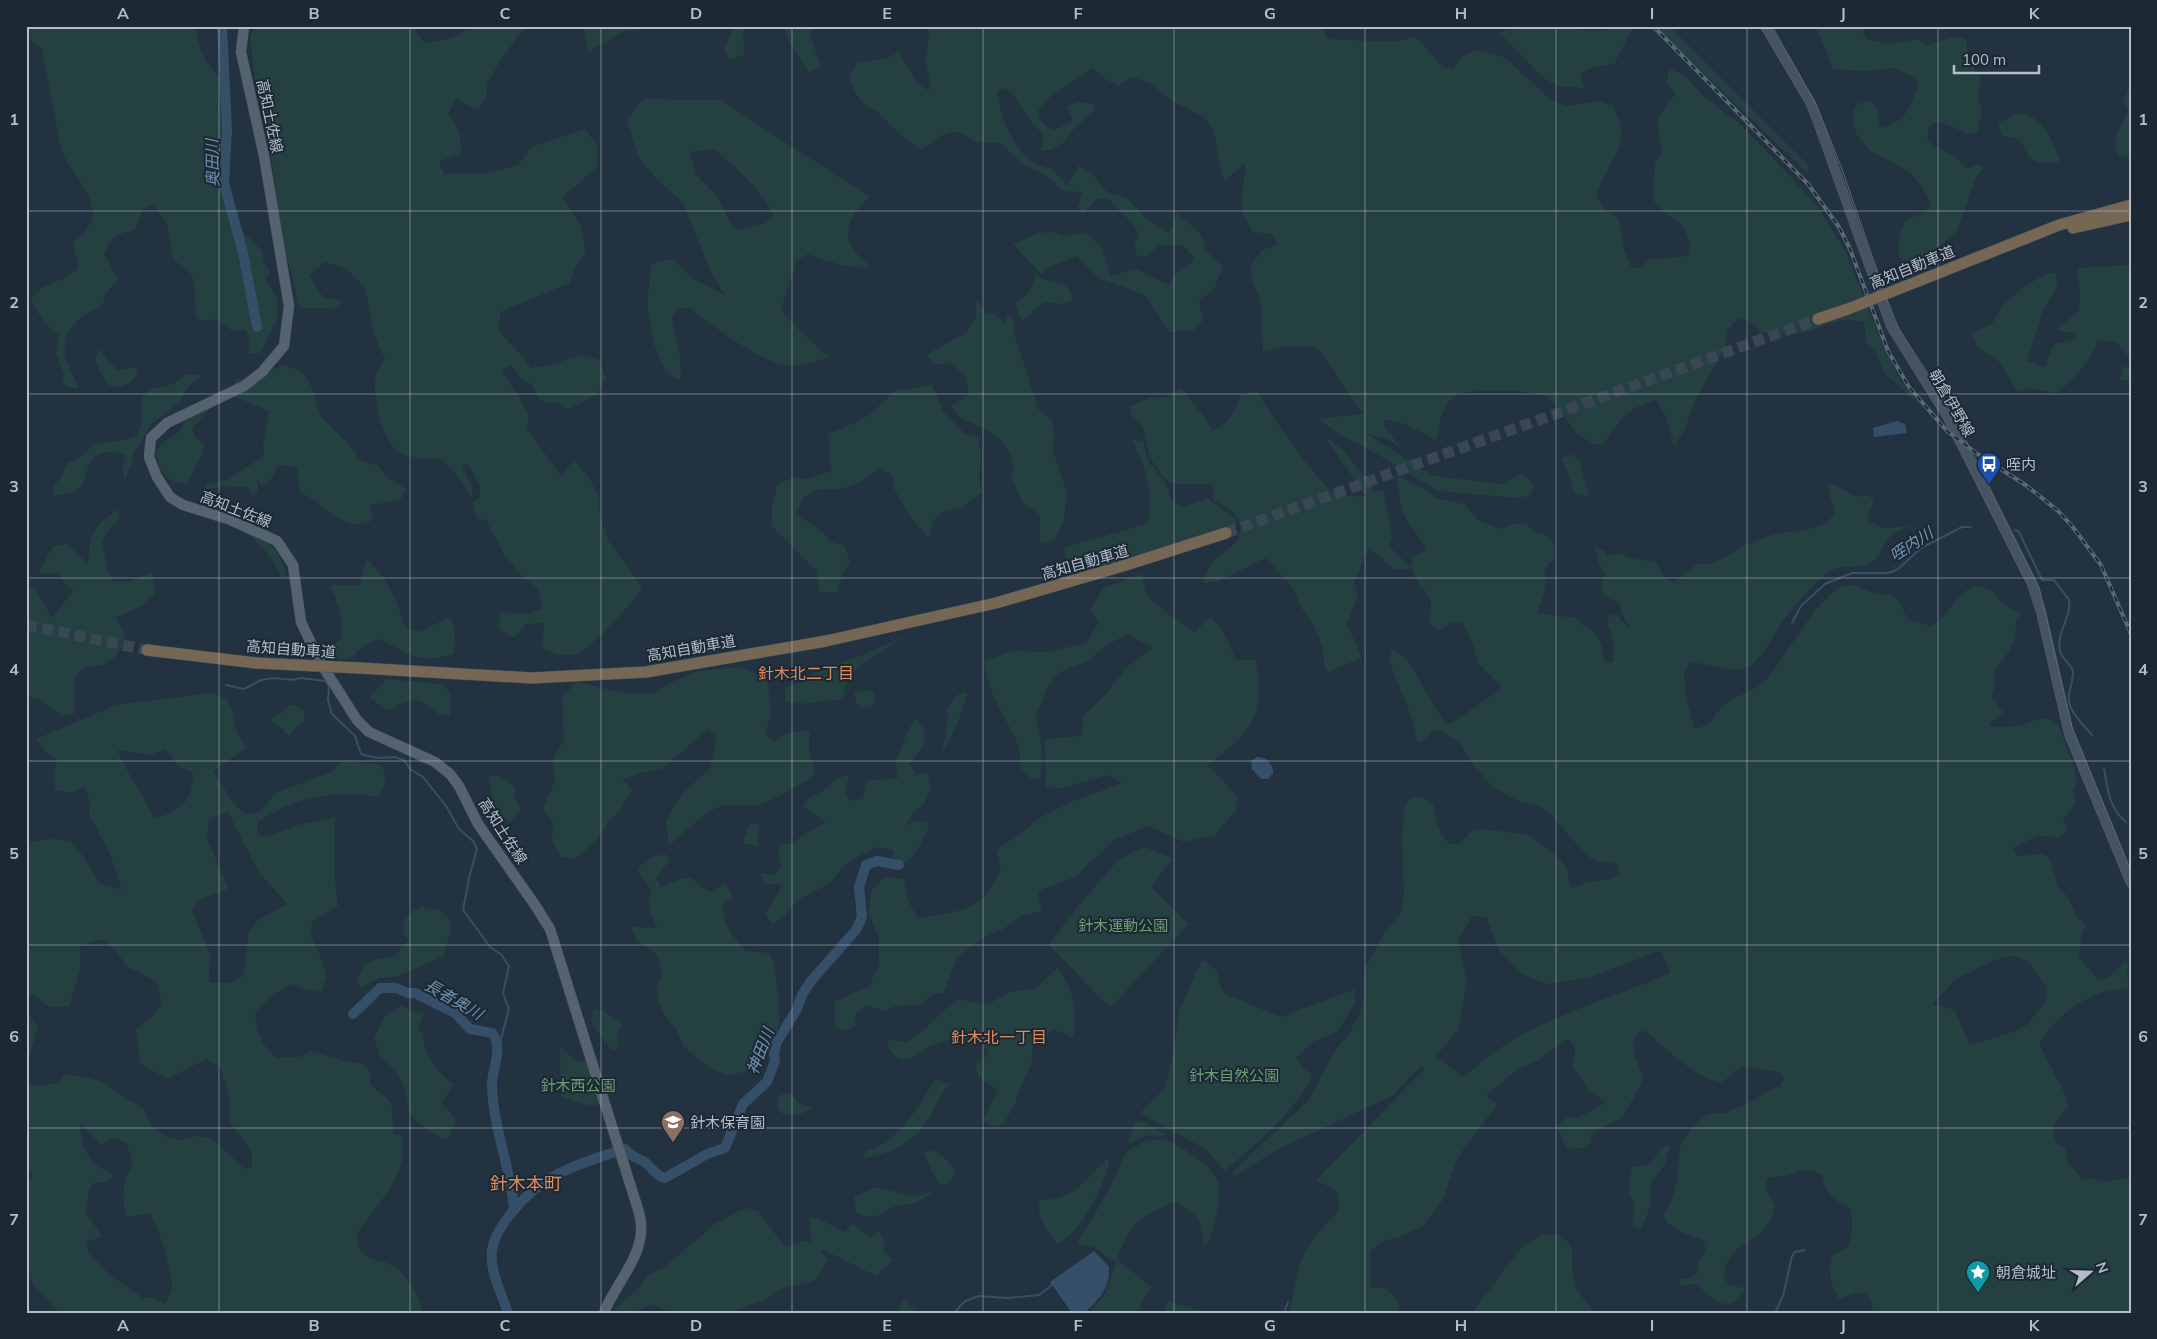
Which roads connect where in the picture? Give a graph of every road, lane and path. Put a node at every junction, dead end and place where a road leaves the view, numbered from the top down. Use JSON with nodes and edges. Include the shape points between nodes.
{"nodes":[{"id":1,"x":244,"y":26,"type":"edge"},
{"id":2,"x":1765,"y":26,"type":"edge"},
{"id":3,"x":2131,"y":205,"type":"edge"},
{"id":4,"x":2131,"y":215,"type":"edge"},
{"id":5,"x":2016,"y":242,"type":"junction"},
{"id":6,"x":1818,"y":319,"type":"tunnel mouth"},
{"id":7,"x":1226,"y":533,"type":"tunnel mouth"},
{"id":8,"x":147,"y":650,"type":"tunnel mouth"},
{"id":9,"x":2131,"y":883,"type":"edge"},
{"id":10,"x":604,"y":1313,"type":"edge"}],
"edges":[{"from":1,"to":10,"type":"main road","name":"高知土佐線","via":[[241,52],[264,156],[288,306],[284,346],[262,372],[244,386],[167,423],[151,438],[149,457],[170,497],[277,541],[292,565],[301,622],[320,662],[357,720],[369,732],[435,762],[450,774],[478,824],[550,929],[641,1226],[640,1242]]},
{"from":2,"to":9,"type":"main road","name":"朝倉伊野線","via":[[1810,102],[1891,326],[1946,416],[2032,584],[2069,734]]},
{"from":3,"to":5,"type":"highway","name":"高知自動車道","via":[[2067,222]]},
{"from":4,"to":5,"type":"highway","name":"高知自動車道"},
{"from":5,"to":6,"type":"highway","name":"高知自動車道","bridge":true},
{"from":7,"to":8,"type":"highway","name":"高知自動車道","bridge":true,"via":[[1092,576],[953,613],[826,640],[646,672],[532,678],[256,663]]}]}
